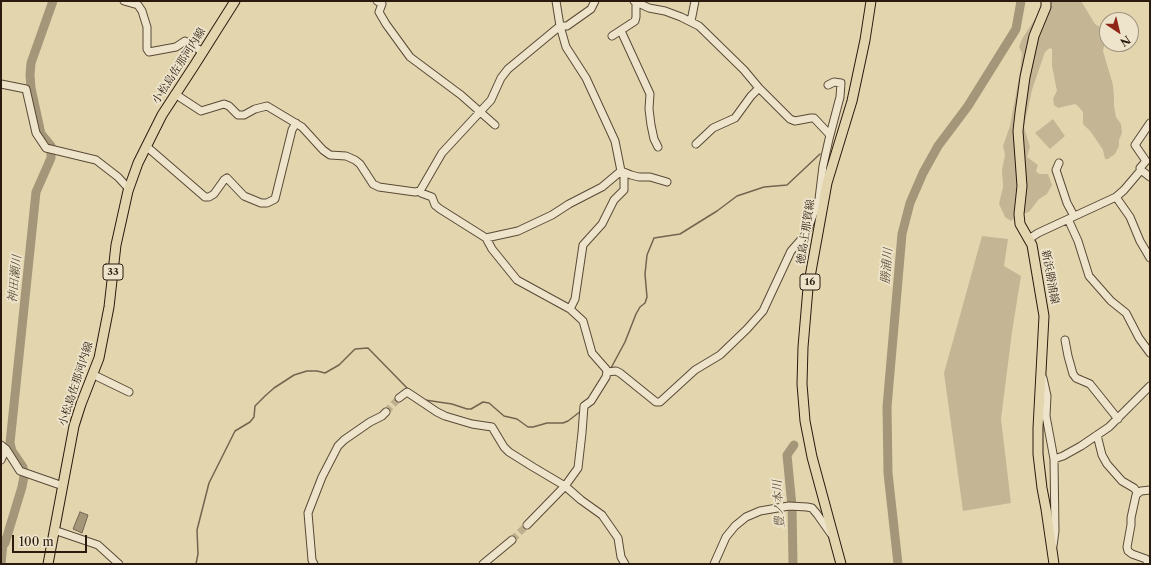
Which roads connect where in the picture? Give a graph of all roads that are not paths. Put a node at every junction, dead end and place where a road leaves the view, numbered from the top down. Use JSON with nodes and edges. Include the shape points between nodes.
{"nodes":[{"id":1,"x":124,"y":1,"type":"edge"},
{"id":2,"x":235,"y":1,"type":"edge"},
{"id":3,"x":377,"y":1,"type":"edge"},
{"id":4,"x":556,"y":1,"type":"edge"},
{"id":5,"x":595,"y":1,"type":"edge"},
{"id":6,"x":695,"y":1,"type":"edge"},
{"id":7,"x":871,"y":1,"type":"edge"},
{"id":8,"x":1046,"y":1,"type":"edge"},
{"id":9,"x":635,"y":2,"type":"edge"},
{"id":10,"x":691,"y":21,"type":"junction"},
{"id":11,"x":560,"y":26,"type":"junction"},
{"id":12,"x":621,"y":31,"type":"junction"},
{"id":13,"x":612,"y":36,"type":"dead end"},
{"id":14,"x":203,"y":52,"type":"junction"},
{"id":15,"x":1,"y":84,"type":"edge"},
{"id":16,"x":828,"y":85,"type":"dead end"},
{"id":17,"x":759,"y":88,"type":"junction"},
{"id":18,"x":175,"y":94,"type":"junction"},
{"id":19,"x":480,"y":113,"type":"junction"},
{"id":20,"x":296,"y":123,"type":"junction"},
{"id":21,"x":1150,"y":123,"type":"edge"},
{"id":22,"x":495,"y":125,"type":"dead end"},
{"id":23,"x":830,"y":136,"type":"junction"},
{"id":24,"x":696,"y":144,"type":"dead end"},
{"id":25,"x":146,"y":146,"type":"junction"},
{"id":26,"x":658,"y":147,"type":"dead end"},
{"id":27,"x":1059,"y":163,"type":"dead end"},
{"id":28,"x":1141,"y":170,"type":"junction"},
{"id":29,"x":623,"y":172,"type":"junction"},
{"id":30,"x":1150,"y":177,"type":"edge"},
{"id":31,"x":667,"y":182,"type":"dead end"},
{"id":32,"x":129,"y":189,"type":"junction"},
{"id":33,"x":420,"y":191,"type":"junction"},
{"id":34,"x":1116,"y":197,"type":"junction"},
{"id":35,"x":822,"y":199,"type":"junction"},
{"id":36,"x":1071,"y":217,"type":"junction"},
{"id":37,"x":486,"y":238,"type":"junction"},
{"id":38,"x":1029,"y":239,"type":"junction"},
{"id":39,"x":1150,"y":258,"type":"edge"},
{"id":40,"x":570,"y":309,"type":"junction"},
{"id":41,"x":1065,"y":340,"type":"dead end"},
{"id":42,"x":1150,"y":353,"type":"edge"},
{"id":43,"x":609,"y":372,"type":"junction"},
{"id":44,"x":1042,"y":374,"type":"junction"},
{"id":45,"x":94,"y":375,"type":"junction"},
{"id":46,"x":1150,"y":386,"type":"edge"},
{"id":47,"x":129,"y":392,"type":"dead end"},
{"id":48,"x":399,"y":398,"type":"dead end"},
{"id":49,"x":386,"y":412,"type":"tunnel mouth"},
{"id":50,"x":1118,"y":419,"type":"junction"},
{"id":51,"x":1097,"y":435,"type":"junction"},
{"id":52,"x":3,"y":447,"type":"edge"},
{"id":53,"x":1054,"y":459,"type":"junction"},
{"id":54,"x":1,"y":460,"type":"edge"},
{"id":55,"x":63,"y":486,"type":"junction"},
{"id":56,"x":565,"y":486,"type":"junction"},
{"id":57,"x":1150,"y":490,"type":"edge"},
{"id":58,"x":1138,"y":493,"type":"junction"},
{"id":59,"x":527,"y":525,"type":"tunnel mouth"},
{"id":60,"x":54,"y":530,"type":"junction"},
{"id":61,"x":833,"y":537,"type":"junction"},
{"id":62,"x":512,"y":540,"type":"tunnel mouth"},
{"id":63,"x":1052,"y":550,"type":"junction"},
{"id":64,"x":48,"y":564,"type":"edge"},
{"id":65,"x":119,"y":564,"type":"edge"},
{"id":66,"x":314,"y":564,"type":"edge"},
{"id":67,"x":482,"y":564,"type":"edge"},
{"id":68,"x":625,"y":564,"type":"edge"},
{"id":69,"x":714,"y":564,"type":"edge"},
{"id":70,"x":841,"y":564,"type":"edge"},
{"id":71,"x":1054,"y":564,"type":"edge"},
{"id":72,"x":1148,"y":564,"type":"edge"}],
"edges":[{"from":1,"to":14,"type":"street","via":[[138,5],[142,11],[147,27],[149,52],[176,47],[185,42]]},
{"from":2,"to":14,"type":"main road","name":"小松島佐那河内線","number":"33"},
{"from":3,"to":19,"type":"street","via":[[382,4],[379,12],[386,24],[410,57],[461,95]]},
{"from":4,"to":11,"type":"street"},
{"from":5,"to":11,"type":"street","via":[[591,9],[567,26]]},
{"from":6,"to":10,"type":"street"},
{"from":7,"to":35,"type":"main road","name":"徳島上那賀線","number":"16","via":[[852,101]]},
{"from":8,"to":38,"type":"main road","name":"新浜勝浦線","via":[[1034,36],[1019,122],[1022,186],[1019,214],[1020,224]]},
{"from":9,"to":10,"type":"street"},
{"from":9,"to":12,"type":"street","via":[[635,21]]},
{"from":10,"to":17,"type":"street","via":[[708,34]]},
{"from":11,"to":19,"type":"street","via":[[508,69],[491,100]]},
{"from":11,"to":29,"type":"street","via":[[566,47],[586,78],[615,141]]},
{"from":12,"to":13,"type":"street"},
{"from":12,"to":26,"type":"street","via":[[650,94],[651,126]]},
{"from":14,"to":18,"type":"main road","name":"小松島佐那河内線","number":"33"},
{"from":15,"to":32,"type":"street","via":[[26,89],[36,133],[46,148],[96,160]]},
{"from":16,"to":23,"type":"street","via":[[834,82],[841,83]]},
{"from":17,"to":23,"type":"street","via":[[790,119],[795,121],[814,118]]},
{"from":17,"to":24,"type":"street","via":[[735,118],[713,128]]},
{"from":18,"to":20,"type":"street","via":[[201,111],[224,104],[238,115],[244,115],[267,106]]},
{"from":18,"to":25,"type":"main road","name":"小松島佐那河内線","number":"33"},
{"from":19,"to":22,"type":"street"},
{"from":19,"to":33,"type":"street","via":[[442,154]]},
{"from":20,"to":25,"type":"street","via":[[275,198],[267,203],[244,196],[228,178],[214,194],[204,197]]},
{"from":20,"to":33,"type":"street","via":[[330,155],[346,156],[355,160],[379,188]]},
{"from":21,"to":28,"type":"street","via":[[1135,145],[1146,161]]},
{"from":23,"to":35,"type":"street","via":[[823,166]]},
{"from":25,"to":32,"type":"main road","name":"小松島佐那河内線","number":"33"},
{"from":27,"to":36,"type":"street","via":[[1056,170]]},
{"from":28,"to":30,"type":"street"},
{"from":28,"to":34,"type":"street"},
{"from":29,"to":31,"type":"street"},
{"from":29,"to":37,"type":"street","via":[[552,215],[518,230]]},
{"from":29,"to":40,"type":"street","via":[[624,190],[614,200],[602,224],[583,245],[575,299]]},
{"from":32,"to":45,"type":"main road","name":"小松島佐那河内線","number":"33","via":[[116,246],[106,326]]},
{"from":33,"to":37,"type":"street","via":[[432,197],[440,209]]},
{"from":34,"to":36,"type":"street"},
{"from":34,"to":39,"type":"street","via":[[1130,217]]},
{"from":35,"to":43,"type":"street","via":[[806,234],[791,251],[763,312],[720,355],[695,370],[660,402],[656,402],[620,373]]},
{"from":35,"to":61,"type":"main road","name":"徳島上那賀線","number":"16","via":[[808,288],[802,384],[805,421],[812,457]]},
{"from":36,"to":38,"type":"street"},
{"from":36,"to":42,"type":"street","via":[[1089,276],[1111,301],[1126,313],[1138,338]]},
{"from":37,"to":40,"type":"street","via":[[517,280]]},
{"from":38,"to":44,"type":"main road","name":"新浜勝浦線","via":[[1034,252],[1044,316]]},
{"from":40,"to":43,"type":"street","via":[[583,321],[592,353]]},
{"from":41,"to":50,"type":"street","via":[[1073,374],[1090,384]]},
{"from":43,"to":56,"type":"street","via":[[591,401],[584,406],[578,468]]},
{"from":44,"to":53,"type":"street"},
{"from":44,"to":63,"type":"main road","name":"新浜勝浦線","via":[[1038,454]]},
{"from":45,"to":47,"type":"street"},
{"from":45,"to":55,"type":"main road","name":"小松島佐那河内線","number":"33","via":[[74,426]]},
{"from":46,"to":50,"type":"street"},
{"from":48,"to":56,"type":"street","via":[[407,392],[441,414],[472,424],[492,427],[509,452]]},
{"from":49,"to":66,"type":"street","via":[[338,446],[322,477],[308,513]]},
{"from":50,"to":51,"type":"street"},
{"from":51,"to":53,"type":"street"},
{"from":51,"to":58,"type":"street","via":[[1107,464],[1122,482]]},
{"from":52,"to":54,"type":"street"},
{"from":52,"to":55,"type":"street","via":[[24,472]]},
{"from":53,"to":63,"type":"street","via":[[1056,531]]},
{"from":55,"to":60,"type":"main road","name":"小松島佐那河内線","number":"33"},
{"from":56,"to":59,"type":"street"},
{"from":56,"to":68,"type":"street","via":[[605,518],[618,538],[621,557]]},
{"from":57,"to":58,"type":"street"},
{"from":58,"to":72,"type":"street","via":[[1130,518],[1127,547],[1132,554],[1146,559]]},
{"from":60,"to":64,"type":"main road","name":"小松島佐那河内線","number":"33"},
{"from":60,"to":65,"type":"street","via":[[98,545]]},
{"from":61,"to":69,"type":"street","via":[[812,508],[789,506],[760,511],[746,517],[735,526],[726,537]]},
{"from":61,"to":70,"type":"main road","name":"徳島上那賀線","number":"16"},
{"from":62,"to":67,"type":"street"},
{"from":63,"to":71,"type":"main road","name":"新浜勝浦線"}]}
